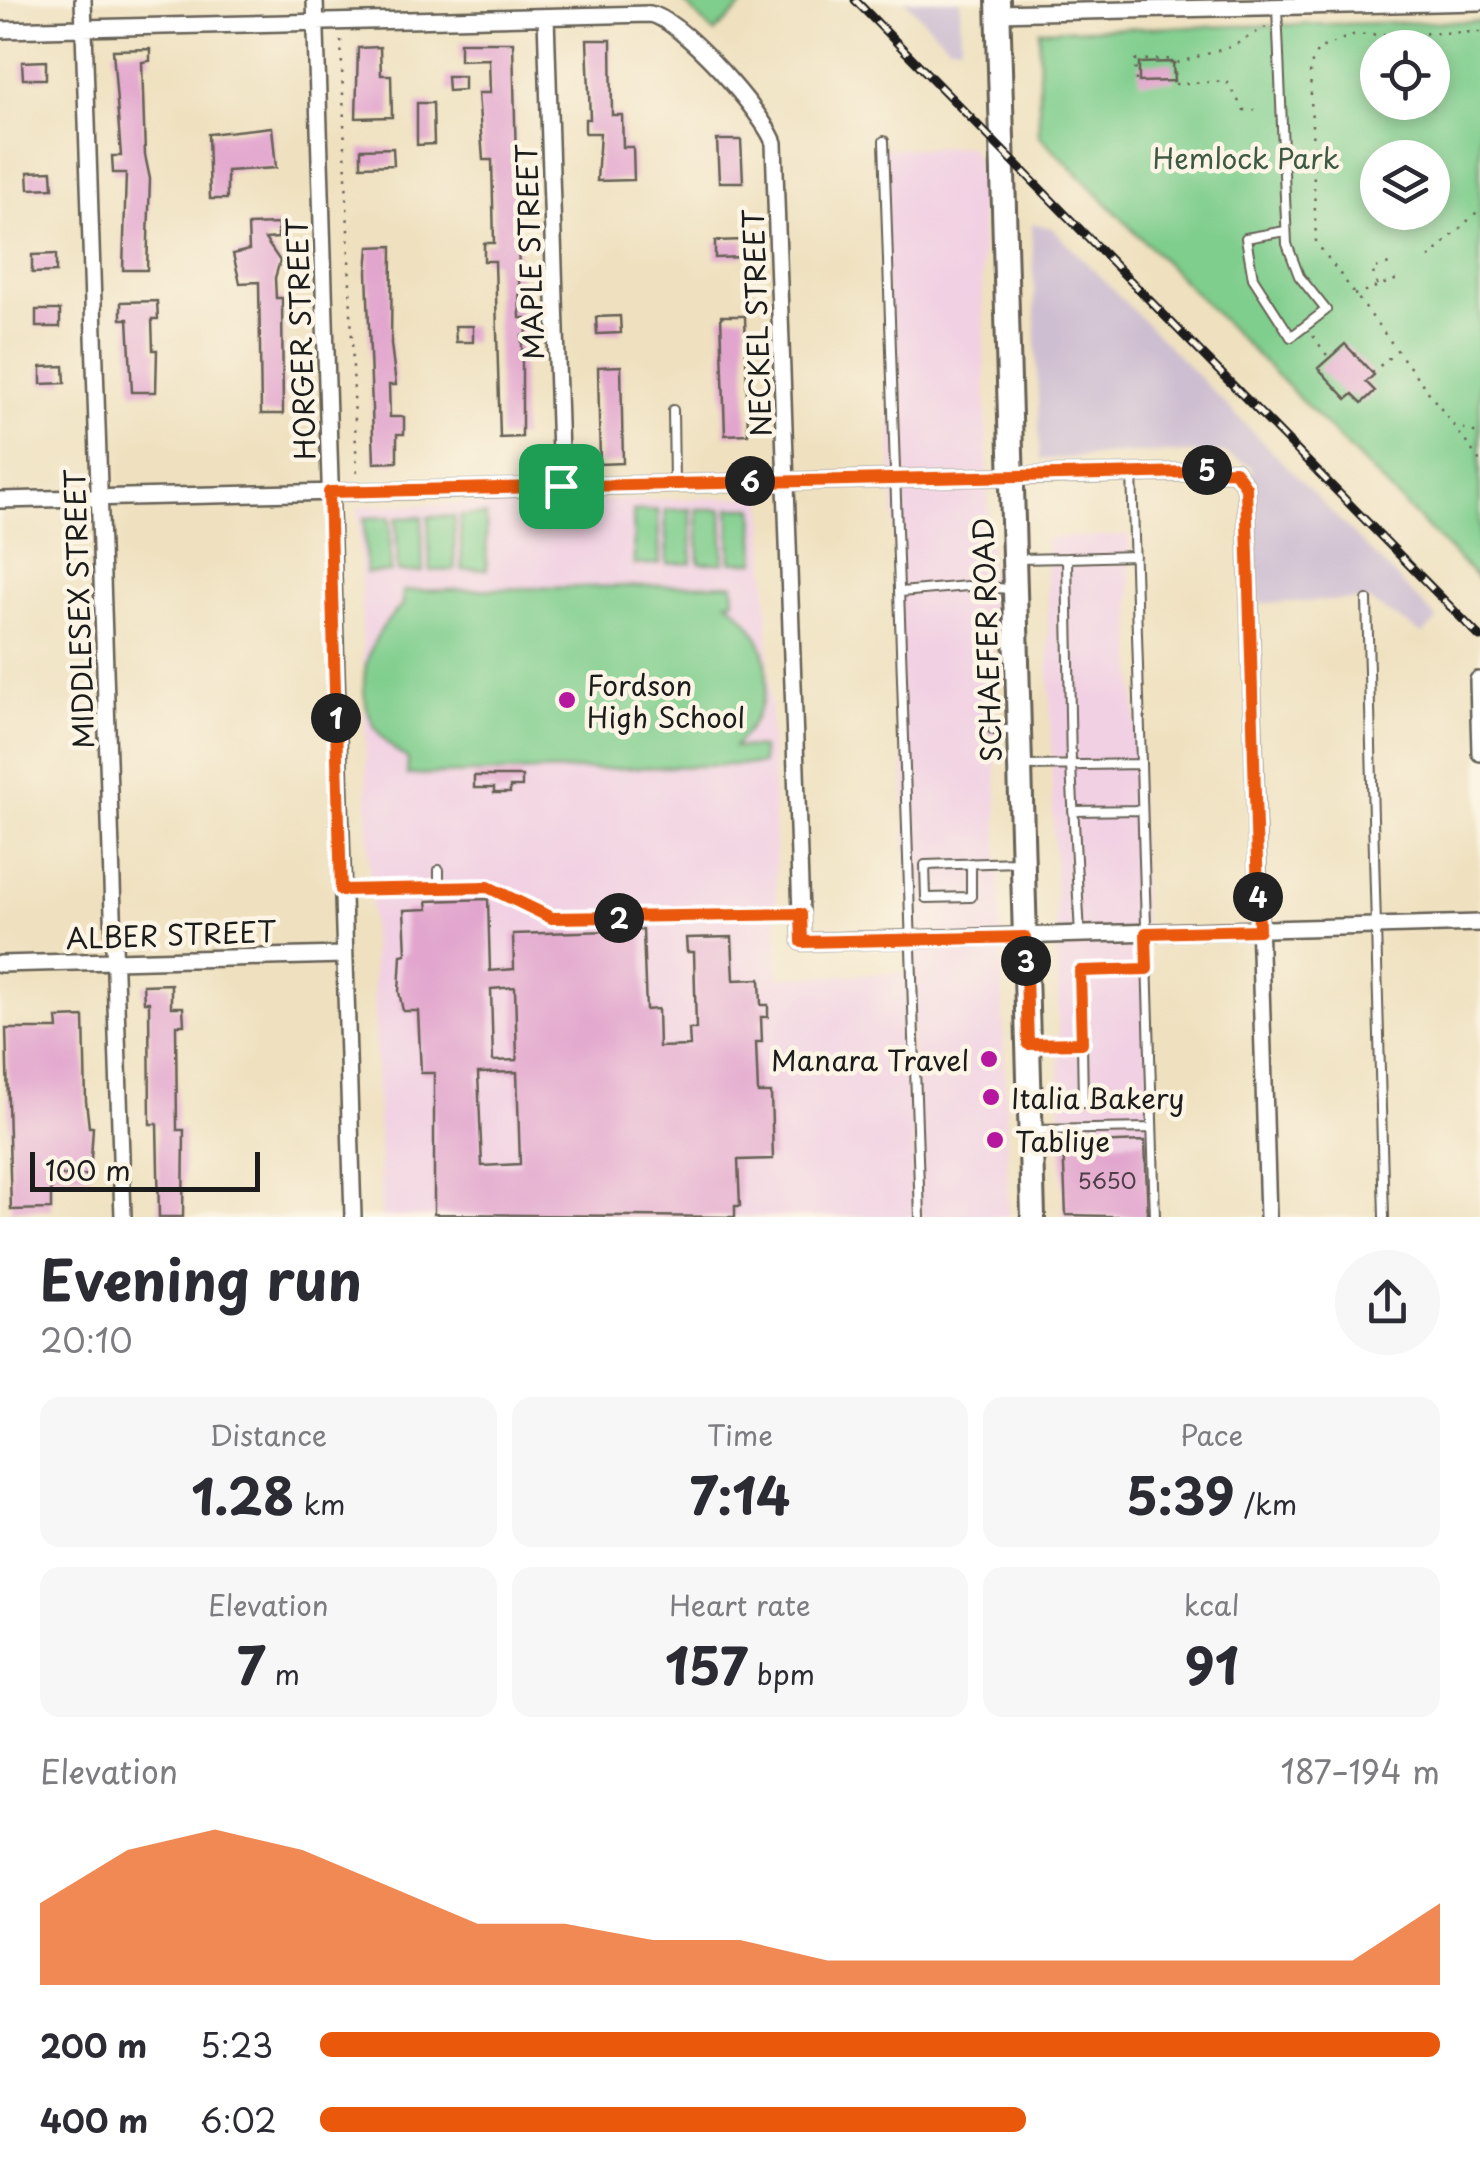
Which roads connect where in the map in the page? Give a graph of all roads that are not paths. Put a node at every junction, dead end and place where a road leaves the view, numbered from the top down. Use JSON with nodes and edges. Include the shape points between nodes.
{"nodes":[{"id":1,"x":83,"y":0,"type":"edge"},
{"id":2,"x":314,"y":0,"type":"edge"},
{"id":3,"x":1457,"y":2,"type":"edge"},
{"id":4,"x":1480,"y":2,"type":"edge"},
{"id":5,"x":1229,"y":4,"type":"edge"},
{"id":6,"x":1112,"y":5,"type":"edge"},
{"id":7,"x":998,"y":6,"type":"edge"},
{"id":8,"x":1278,"y":8,"type":"junction"},
{"id":9,"x":546,"y":17,"type":"junction"},
{"id":10,"x":315,"y":21,"type":"junction"},
{"id":11,"x":84,"y":27,"type":"junction"},
{"id":12,"x":0,"y":30,"type":"edge"},
{"id":13,"x":884,"y":141,"type":"dead end"},
{"id":14,"x":1285,"y":231,"type":"junction"},
{"id":15,"x":673,"y":410,"type":"dead end"},
{"id":16,"x":1132,"y":472,"type":"junction"},
{"id":17,"x":1010,"y":476,"type":"junction"},
{"id":18,"x":897,"y":478,"type":"junction"},
{"id":19,"x":788,"y":480,"type":"junction"},
{"id":20,"x":674,"y":483,"type":"junction"},
{"id":21,"x":561,"y":486,"type":"junction"},
{"id":22,"x":329,"y":492,"type":"junction"},
{"id":23,"x":100,"y":497,"type":"junction"},
{"id":24,"x":0,"y":500,"type":"edge"},
{"id":25,"x":1134,"y":556,"type":"junction"},
{"id":26,"x":1067,"y":558,"type":"junction"},
{"id":27,"x":1012,"y":559,"type":"junction"},
{"id":28,"x":1013,"y":589,"type":"junction"},
{"id":29,"x":901,"y":592,"type":"junction"},
{"id":30,"x":1367,"y":600,"type":"dead end"},
{"id":31,"x":1016,"y":638,"type":"junction"},
{"id":32,"x":991,"y":639,"type":"dead end"},
{"id":33,"x":1478,"y":680,"type":"edge"},
{"id":34,"x":994,"y":730,"type":"dead end"},
{"id":35,"x":1020,"y":730,"type":"junction"},
{"id":36,"x":1480,"y":752,"type":"edge"},
{"id":37,"x":1141,"y":764,"type":"junction"},
{"id":38,"x":1020,"y":766,"type":"junction"},
{"id":39,"x":1071,"y":766,"type":"junction"},
{"id":40,"x":1142,"y":810,"type":"junction"},
{"id":41,"x":1074,"y":812,"type":"junction"},
{"id":42,"x":1023,"y":862,"type":"junction"},
{"id":43,"x":970,"y":863,"type":"junction"},
{"id":44,"x":439,"y":870,"type":"dead end"},
{"id":45,"x":439,"y":888,"type":"junction"},
{"id":46,"x":341,"y":890,"type":"junction"},
{"id":47,"x":801,"y":914,"type":"junction"},
{"id":48,"x":1480,"y":923,"type":"edge"},
{"id":49,"x":1375,"y":926,"type":"junction"},
{"id":50,"x":1259,"y":930,"type":"junction"},
{"id":51,"x":1146,"y":933,"type":"junction"},
{"id":52,"x":1080,"y":935,"type":"junction"},
{"id":53,"x":1025,"y":937,"type":"junction"},
{"id":54,"x":911,"y":940,"type":"junction"},
{"id":55,"x":343,"y":955,"type":"junction"},
{"id":56,"x":113,"y":961,"type":"junction"},
{"id":57,"x":0,"y":964,"type":"edge"},
{"id":58,"x":1147,"y":969,"type":"junction"},
{"id":59,"x":1082,"y":1043,"type":"junction"},
{"id":60,"x":1028,"y":1044,"type":"junction"},
{"id":61,"x":1151,"y":1102,"type":"junction"},
{"id":62,"x":1152,"y":1128,"type":"junction"},
{"id":63,"x":1030,"y":1130,"type":"junction"},
{"id":64,"x":123,"y":1217,"type":"edge"},
{"id":65,"x":353,"y":1217,"type":"edge"},
{"id":66,"x":920,"y":1217,"type":"edge"},
{"id":67,"x":1033,"y":1217,"type":"edge"},
{"id":68,"x":1155,"y":1217,"type":"edge"},
{"id":69,"x":1268,"y":1217,"type":"edge"},
{"id":70,"x":1384,"y":1217,"type":"edge"}],
"edges":[{"from":1,"to":11,"type":"street","name":"MIDDLESEX STREET"},
{"from":2,"to":10,"type":"street","name":"HORGER STREET"},
{"from":3,"to":4,"type":"street"},
{"from":3,"to":8,"type":"street"},
{"from":5,"to":6,"type":"street"},
{"from":5,"to":8,"type":"street"},
{"from":6,"to":7,"type":"street"},
{"from":7,"to":17,"type":"main road","name":"SCHAEFER ROAD"},
{"from":8,"to":14,"type":"lane"},
{"from":9,"to":10,"type":"street","name":"NECKEL STREET"},
{"from":9,"to":19,"type":"street","name":"NECKEL STREET","via":[[657,15],[764,120],[774,143]]},
{"from":9,"to":21,"type":"street","name":"MAPLE STREET"},
{"from":10,"to":11,"type":"street","name":"NECKEL STREET"},
{"from":10,"to":22,"type":"street","name":"HORGER STREET"},
{"from":11,"to":12,"type":"street","name":"NECKEL STREET"},
{"from":11,"to":23,"type":"street","name":"MIDDLESEX STREET"},
{"from":13,"to":18,"type":"lane"},
{"from":14,"to":14,"type":"lane","via":[[1299,276],[1326,310],[1291,337],[1253,278],[1246,238]]},
{"from":15,"to":20,"type":"lane"},
{"from":16,"to":17,"type":"street"},
{"from":16,"to":25,"type":"lane"},
{"from":16,"to":50,"type":"street","via":[[1228,470],[1246,487]]},
{"from":17,"to":18,"type":"street"},
{"from":17,"to":27,"type":"main road","name":"SCHAEFER ROAD"},
{"from":18,"to":19,"type":"street"},
{"from":18,"to":29,"type":"lane"},
{"from":19,"to":20,"type":"street"},
{"from":19,"to":47,"type":"street","name":"NECKEL STREET"},
{"from":20,"to":21,"type":"street"},
{"from":21,"to":22,"type":"street"},
{"from":22,"to":23,"type":"street"},
{"from":22,"to":46,"type":"street","name":"HORGER STREET"},
{"from":23,"to":24,"type":"street"},
{"from":23,"to":56,"type":"street","name":"MIDDLESEX STREET"},
{"from":25,"to":26,"type":"lane"},
{"from":25,"to":37,"type":"lane"},
{"from":26,"to":27,"type":"lane"},
{"from":26,"to":39,"type":"lane"},
{"from":27,"to":28,"type":"main road","name":"SCHAEFER ROAD"},
{"from":28,"to":29,"type":"lane"},
{"from":28,"to":31,"type":"main road","name":"SCHAEFER ROAD"},
{"from":29,"to":54,"type":"lane"},
{"from":30,"to":49,"type":"lane"},
{"from":31,"to":32,"type":"lane"},
{"from":31,"to":35,"type":"main road","name":"SCHAEFER ROAD"},
{"from":33,"to":36,"type":"street"},
{"from":34,"to":35,"type":"lane"},
{"from":35,"to":38,"type":"main road","name":"SCHAEFER ROAD"},
{"from":37,"to":39,"type":"lane"},
{"from":37,"to":40,"type":"lane"},
{"from":38,"to":39,"type":"lane"},
{"from":38,"to":42,"type":"main road","name":"SCHAEFER ROAD"},
{"from":39,"to":41,"type":"lane"},
{"from":40,"to":41,"type":"lane"},
{"from":40,"to":51,"type":"lane"},
{"from":41,"to":52,"type":"lane"},
{"from":42,"to":43,"type":"lane"},
{"from":42,"to":53,"type":"main road","name":"SCHAEFER ROAD"},
{"from":43,"to":43,"type":"lane","via":[[924,865],[926,898],[971,897]]},
{"from":44,"to":45,"type":"lane"},
{"from":45,"to":46,"type":"lane"},
{"from":45,"to":47,"type":"lane","via":[[502,890],[552,918]]},
{"from":46,"to":55,"type":"street","name":"HORGER STREET"},
{"from":47,"to":54,"type":"street","name":"NECKEL STREET","via":[[802,942]]},
{"from":48,"to":49,"type":"street"},
{"from":49,"to":50,"type":"street"},
{"from":49,"to":70,"type":"lane"},
{"from":50,"to":51,"type":"street"},
{"from":50,"to":69,"type":"street"},
{"from":51,"to":52,"type":"street"},
{"from":51,"to":58,"type":"lane"},
{"from":52,"to":53,"type":"street"},
{"from":53,"to":54,"type":"street"},
{"from":53,"to":60,"type":"main road","name":"SCHAEFER ROAD"},
{"from":54,"to":66,"type":"lane"},
{"from":55,"to":56,"type":"street","name":"ALBER STREET"},
{"from":55,"to":65,"type":"street","name":"HORGER STREET"},
{"from":56,"to":57,"type":"street","name":"ALBER STREET"},
{"from":56,"to":64,"type":"street","name":"MIDDLESEX STREET"},
{"from":58,"to":59,"type":"lane","via":[[1080,971]]},
{"from":58,"to":61,"type":"lane"},
{"from":59,"to":60,"type":"lane"},
{"from":59,"to":61,"type":"lane","via":[[1084,1103]]},
{"from":60,"to":63,"type":"main road","name":"SCHAEFER ROAD"},
{"from":61,"to":62,"type":"lane"},
{"from":62,"to":63,"type":"lane"},
{"from":62,"to":68,"type":"lane"},
{"from":63,"to":67,"type":"main road","name":"SCHAEFER ROAD"}]}
